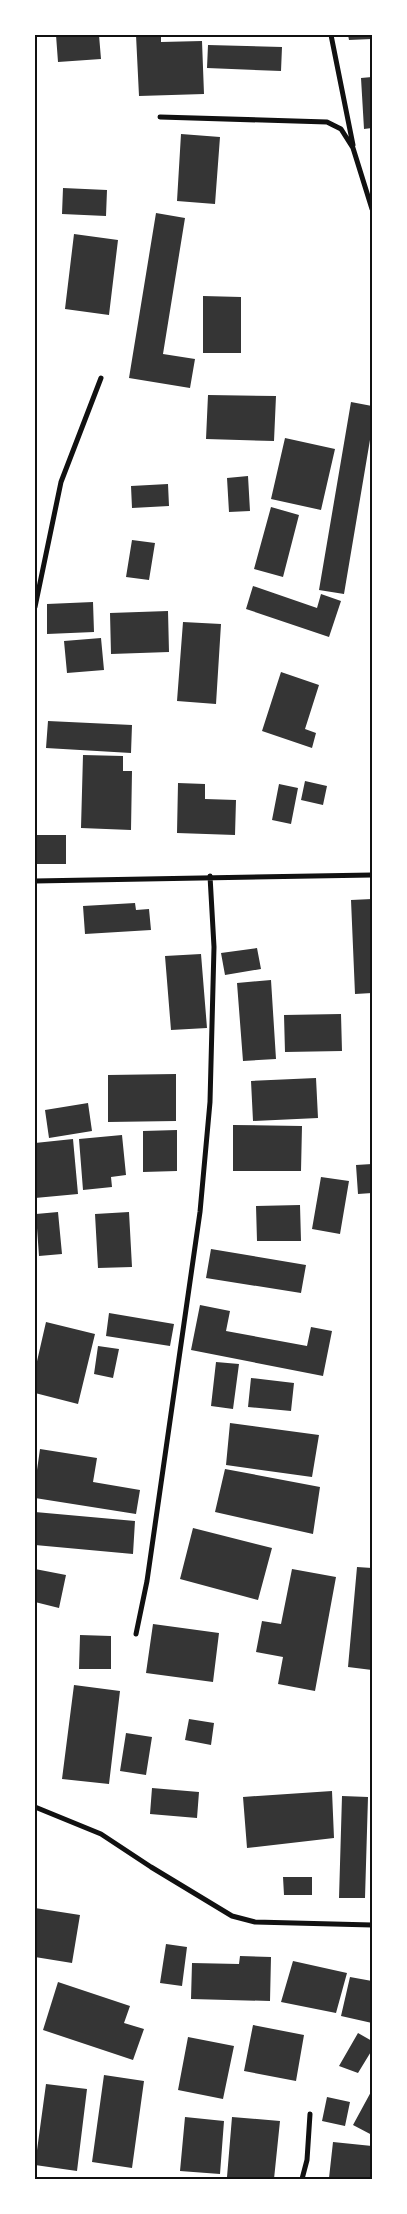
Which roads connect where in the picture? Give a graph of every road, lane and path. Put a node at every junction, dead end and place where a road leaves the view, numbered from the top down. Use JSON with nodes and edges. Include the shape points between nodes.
{"nodes":[{"id":1,"x":331,"y":35,"type":"edge"},
{"id":2,"x":160,"y":117,"type":"dead end"},
{"id":3,"x":354,"y":148,"type":"junction"},
{"id":4,"x":372,"y":209,"type":"edge"},
{"id":5,"x":101,"y":378,"type":"dead end"},
{"id":6,"x":35,"y":606,"type":"edge"},
{"id":7,"x":372,"y":875,"type":"edge"},
{"id":8,"x":210,"y":876,"type":"junction"},
{"id":9,"x":35,"y":881,"type":"edge"},
{"id":10,"x":136,"y":1634,"type":"dead end"},
{"id":11,"x":35,"y":1807,"type":"edge"},
{"id":12,"x":372,"y":1925,"type":"edge"},
{"id":13,"x":310,"y":2114,"type":"dead end"},
{"id":14,"x":302,"y":2179,"type":"edge"}],
"edges":[{"from":1,"to":3,"type":"street"},
{"from":2,"to":3,"type":"street","via":[[328,122],[340,129]]},
{"from":3,"to":4,"type":"street"},
{"from":5,"to":6,"type":"street","via":[[61,482]]},
{"from":7,"to":8,"type":"street"},
{"from":8,"to":9,"type":"street"},
{"from":8,"to":10,"type":"street","via":[[214,947],[210,1102],[200,1212],[147,1581]]},
{"from":11,"to":12,"type":"street","via":[[101,1834],[232,1916],[255,1922]]},
{"from":13,"to":14,"type":"street","via":[[307,2160]]}]}
